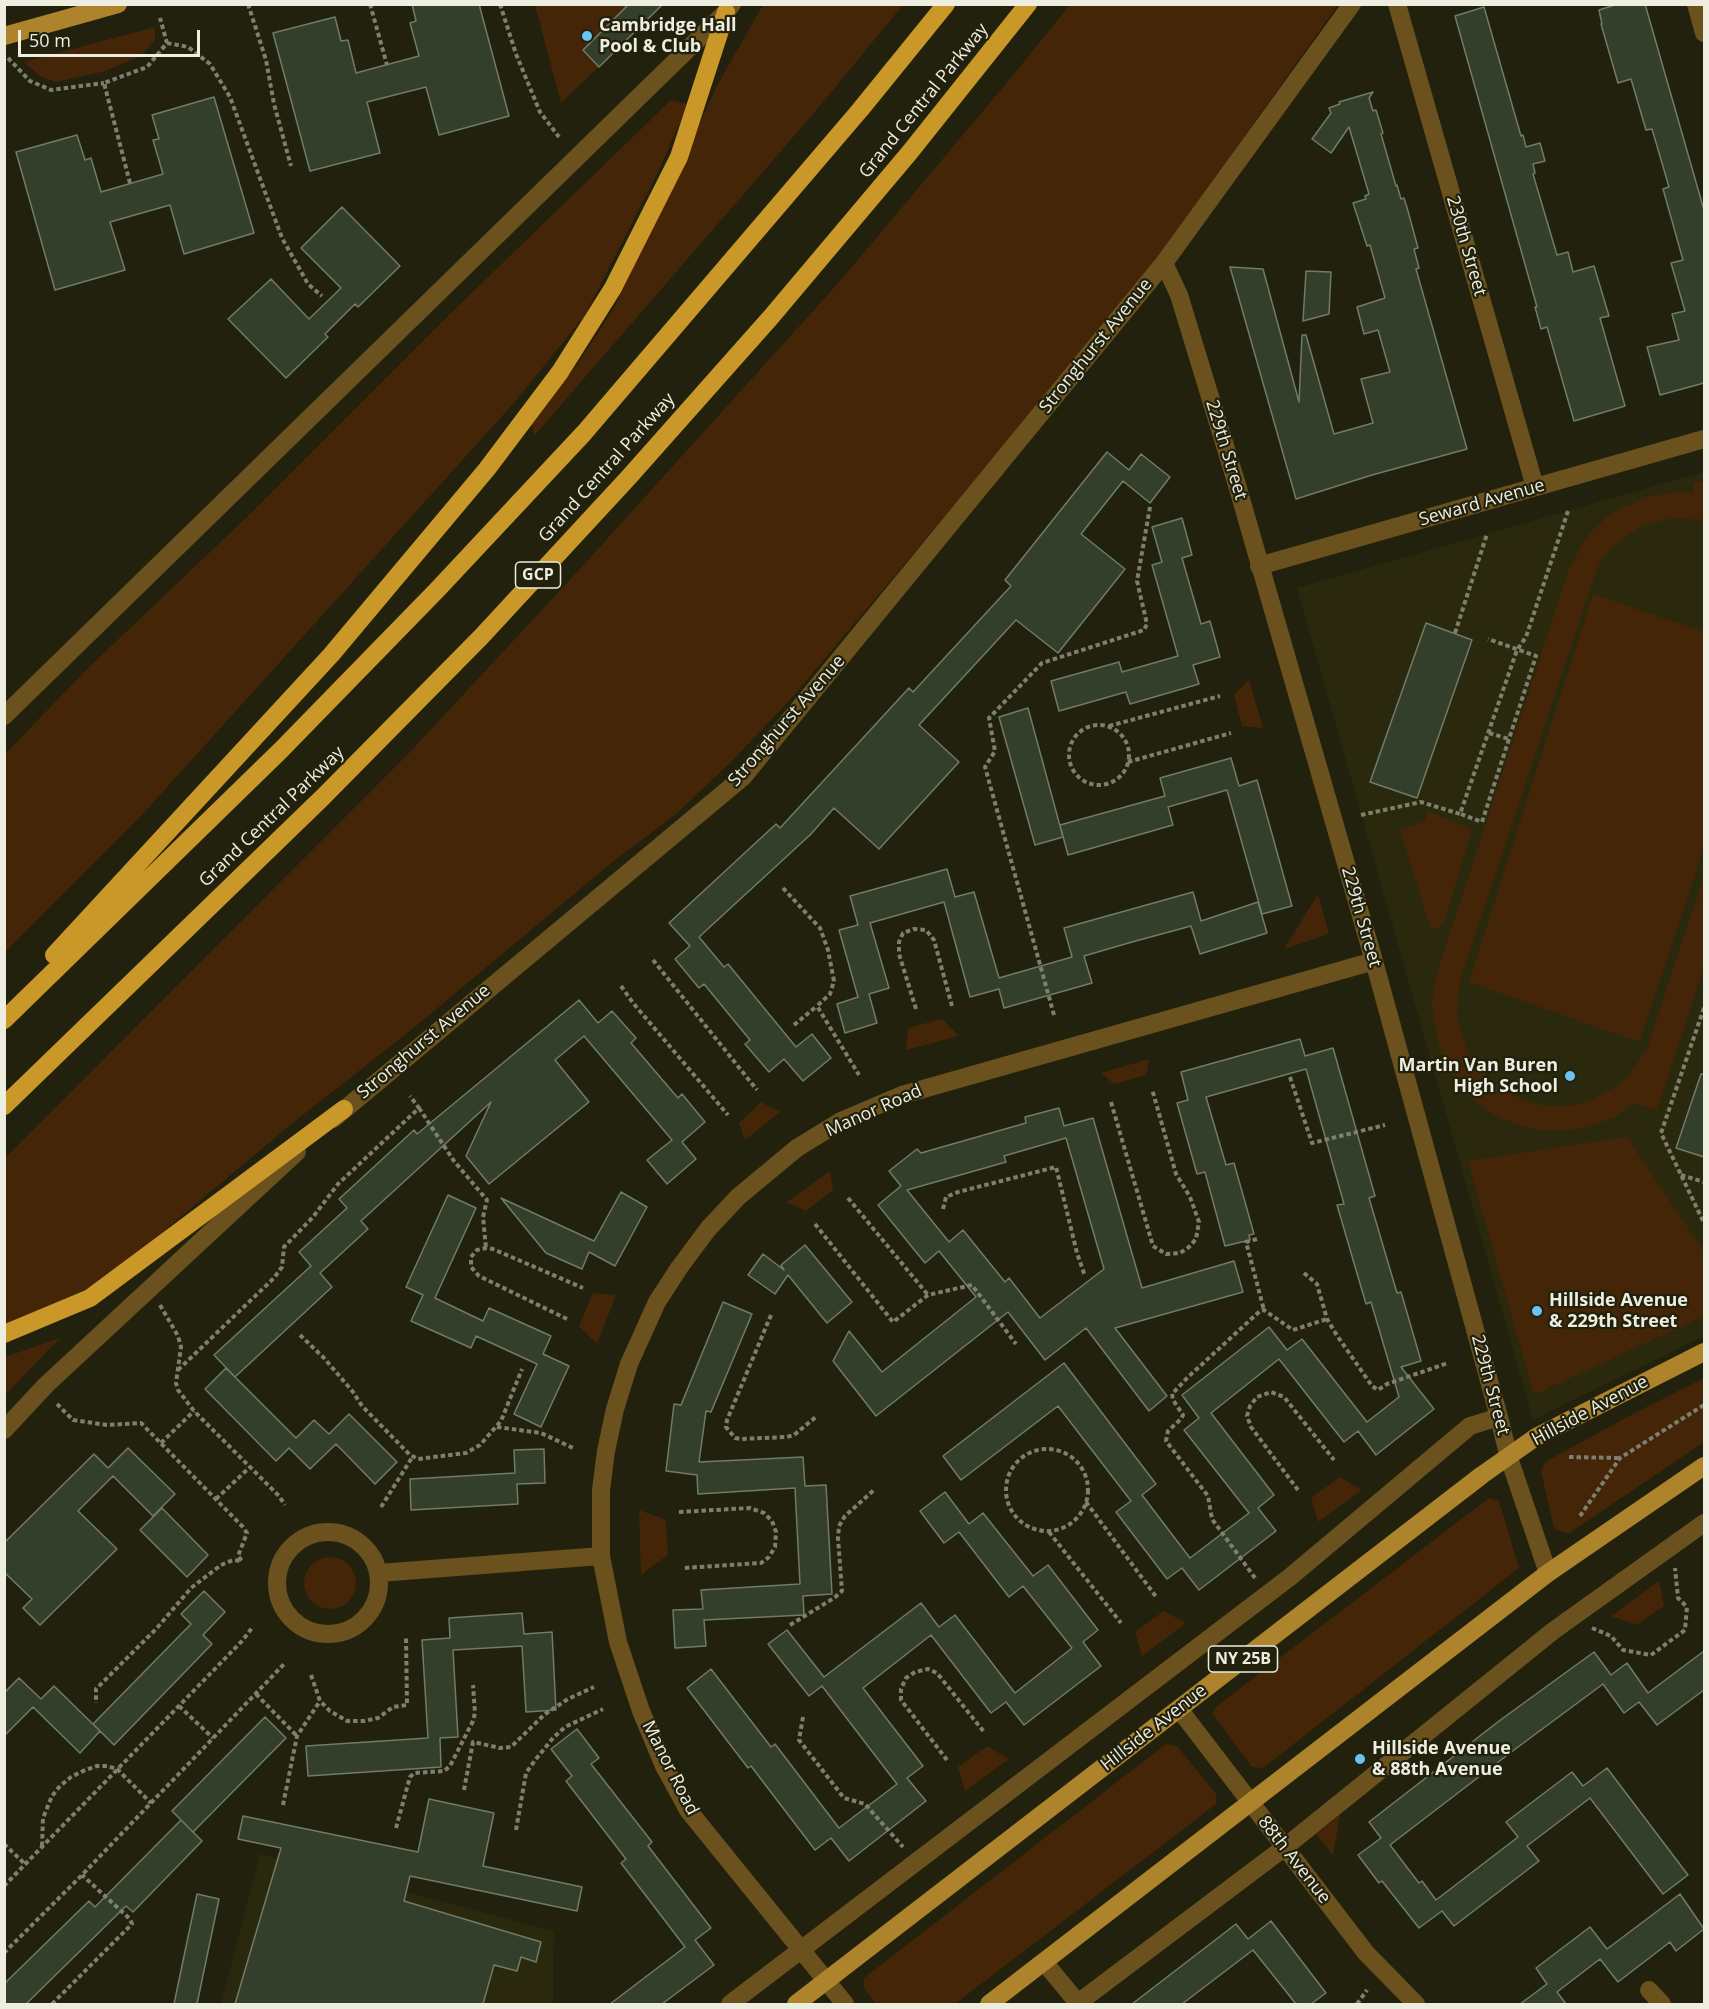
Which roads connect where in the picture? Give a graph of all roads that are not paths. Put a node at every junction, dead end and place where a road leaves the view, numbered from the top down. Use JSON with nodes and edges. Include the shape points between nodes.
{"nodes":[{"id":1,"x":118,"y":4,"type":"edge"},
{"id":2,"x":946,"y":4,"type":"edge"},
{"id":3,"x":1028,"y":4,"type":"edge"},
{"id":4,"x":1352,"y":4,"type":"edge"},
{"id":5,"x":1397,"y":4,"type":"edge"},
{"id":6,"x":1696,"y":4,"type":"edge"},
{"id":7,"x":729,"y":8,"type":"edge"},
{"id":8,"x":1704,"y":33,"type":"edge"},
{"id":9,"x":4,"y":36,"type":"edge"},
{"id":10,"x":1164,"y":263,"type":"junction"},
{"id":11,"x":1704,"y":439,"type":"edge"},
{"id":12,"x":1535,"y":488,"type":"junction"},
{"id":13,"x":1259,"y":566,"type":"junction"},
{"id":14,"x":4,"y":716,"type":"edge"},
{"id":15,"x":1374,"y":961,"type":"junction"},
{"id":16,"x":4,"y":1009,"type":"edge"},
{"id":17,"x":4,"y":1020,"type":"edge"},
{"id":18,"x":4,"y":1106,"type":"edge"},
{"id":19,"x":344,"y":1108,"type":"junction"},
{"id":20,"x":4,"y":1335,"type":"edge"},
{"id":21,"x":1704,"y":1352,"type":"edge"},
{"id":22,"x":1499,"y":1417,"type":"junction"},
{"id":23,"x":4,"y":1430,"type":"edge"},
{"id":24,"x":1509,"y":1458,"type":"junction"},
{"id":25,"x":1704,"y":1466,"type":"edge"},
{"id":26,"x":1704,"y":1523,"type":"edge"},
{"id":27,"x":601,"y":1556,"type":"junction"},
{"id":28,"x":379,"y":1574,"type":"junction"},
{"id":29,"x":1548,"y":1574,"type":"junction"},
{"id":30,"x":1179,"y":1709,"type":"junction"},
{"id":31,"x":1250,"y":1803,"type":"junction"},
{"id":32,"x":1285,"y":1847,"type":"junction"},
{"id":33,"x":801,"y":1950,"type":"junction"},
{"id":34,"x":1044,"y":1962,"type":"junction"},
{"id":35,"x":826,"y":1980,"type":"junction"},
{"id":36,"x":1648,"y":1990,"type":"dead end"},
{"id":37,"x":730,"y":2004,"type":"edge"},
{"id":38,"x":796,"y":2004,"type":"edge"},
{"id":39,"x":845,"y":2004,"type":"edge"},
{"id":40,"x":989,"y":2004,"type":"edge"},
{"id":41,"x":1416,"y":2004,"type":"edge"},
{"id":42,"x":1662,"y":2004,"type":"edge"}],
"edges":[{"from":1,"to":9,"type":"main road"},
{"from":2,"to":17,"type":"highway","via":[[861,110],[584,433],[289,742]]},
{"from":3,"to":18,"type":"highway","name":"Grand Central Parkway","number":"GCP","via":[[771,317],[481,637],[323,797]]},
{"from":4,"to":10,"type":"street","name":"Stronghurst Avenue"},
{"from":5,"to":12,"type":"street","name":"230th Street"},
{"from":6,"to":8,"type":"street"},
{"from":7,"to":14,"type":"street"},
{"from":7,"to":16,"type":"highway","via":[[679,157],[613,288],[560,372],[487,469],[331,655]]},
{"from":10,"to":13,"type":"street","name":"229th Street","via":[[1179,295]]},
{"from":10,"to":19,"type":"street","name":"Stronghurst Avenue","via":[[743,777]]},
{"from":11,"to":12,"type":"street","name":"Seward Avenue"},
{"from":12,"to":13,"type":"street","name":"Seward Avenue"},
{"from":13,"to":15,"type":"street","name":"229th Street"},
{"from":15,"to":22,"type":"street","name":"229th Street"},
{"from":15,"to":27,"type":"street","name":"Manor Road","via":[[902,1095],[842,1121],[797,1148],[738,1197],[708,1230],[657,1302],[629,1364],[615,1409],[601,1490]]},
{"from":19,"to":20,"type":"highway","via":[[90,1298]]},
{"from":19,"to":23,"type":"street","name":"Stronghurst Avenue","via":[[55,1377]]},
{"from":21,"to":24,"type":"main road","name":"Hillside Avenue","number":"NY 25B","via":[[1536,1437]]},
{"from":22,"to":24,"type":"street","name":"229th Street"},
{"from":22,"to":33,"type":"street","name":"Hillside Avenue","via":[[1470,1426],[1290,1577]]},
{"from":24,"to":29,"type":"street","name":"229th Street"},
{"from":24,"to":30,"type":"main road","name":"Hillside Avenue","number":"NY 25B"},
{"from":25,"to":29,"type":"main road"},
{"from":26,"to":32,"type":"street","via":[[1553,1631]]},
{"from":27,"to":28,"type":"street"},
{"from":27,"to":33,"type":"street","name":"Manor Road","via":[[618,1642],[640,1711],[664,1766],[688,1810]]},
{"from":28,"to":28,"type":"street","via":[[379,1592],[372,1610],[360,1624],[342,1633],[324,1635],[305,1630],[290,1619],[276,1584],[279,1565],[289,1549],[322,1532],[341,1534],[358,1542],[372,1556]]},
{"from":29,"to":31,"type":"main road"},
{"from":30,"to":31,"type":"street","name":"88th Avenue"},
{"from":30,"to":35,"type":"main road","name":"Hillside Avenue","number":"NY 25B"},
{"from":31,"to":32,"type":"street","name":"88th Avenue"},
{"from":31,"to":34,"type":"main road"},
{"from":32,"to":34,"type":"street","via":[[1078,2003]]},
{"from":32,"to":41,"type":"street","name":"88th Avenue","via":[[1366,1953]]},
{"from":33,"to":35,"type":"street","name":"Manor Road"},
{"from":33,"to":37,"type":"street","name":"Hillside Avenue"},
{"from":34,"to":40,"type":"main road"},
{"from":35,"to":38,"type":"main road","name":"Hillside Avenue","number":"NY 25B"},
{"from":35,"to":39,"type":"street","name":"Manor Road"},
{"from":36,"to":42,"type":"street"}]}
